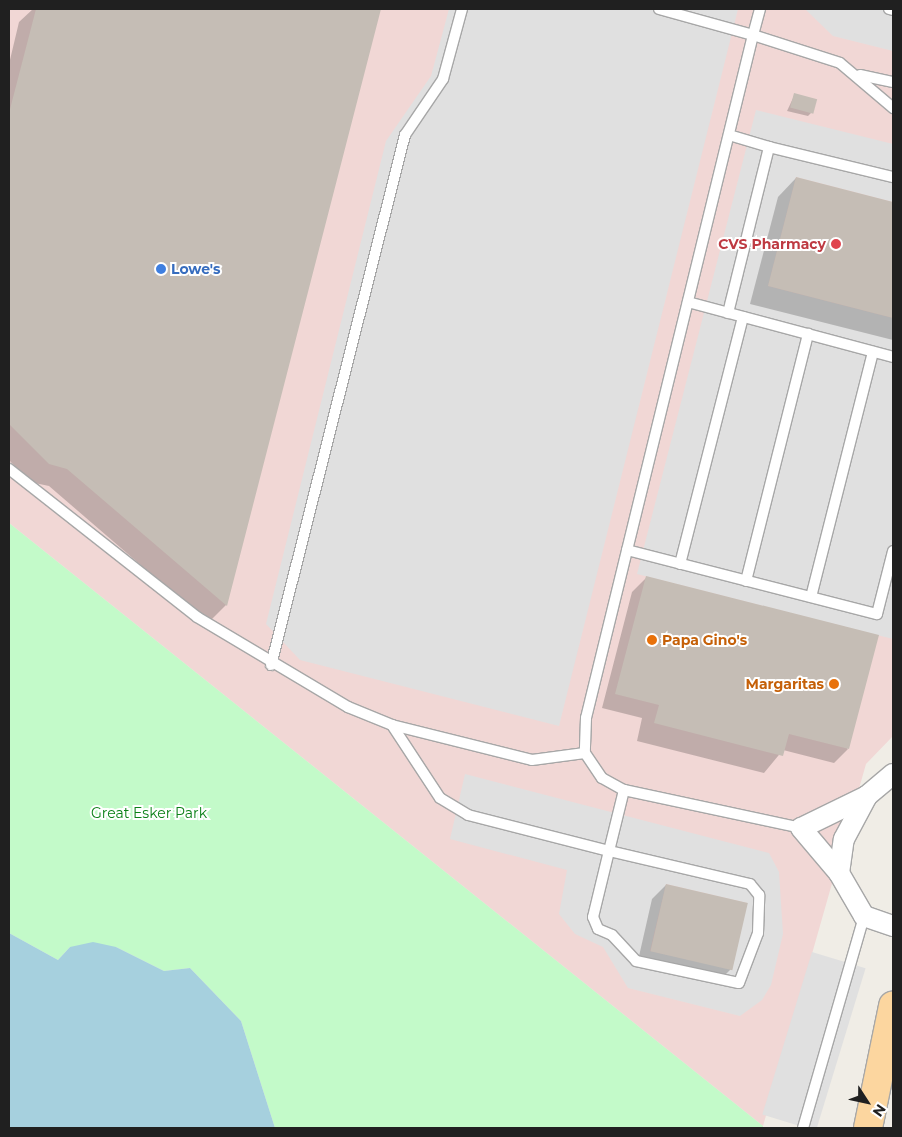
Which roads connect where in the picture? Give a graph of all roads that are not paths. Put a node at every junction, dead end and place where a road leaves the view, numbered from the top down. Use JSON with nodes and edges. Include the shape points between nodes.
{"nodes":[{"id":1,"x":462,"y":9,"type":"edge"},
{"id":2,"x":659,"y":9,"type":"edge"},
{"id":3,"x":760,"y":9,"type":"edge"},
{"id":4,"x":889,"y":9,"type":"edge"},
{"id":5,"x":893,"y":10,"type":"edge"},
{"id":6,"x":754,"y":35,"type":"junction"},
{"id":7,"x":860,"y":75,"type":"junction"},
{"id":8,"x":893,"y":82,"type":"edge"},
{"id":9,"x":893,"y":108,"type":"edge"},
{"id":10,"x":729,"y":135,"type":"junction"},
{"id":11,"x":769,"y":146,"type":"junction"},
{"id":12,"x":893,"y":177,"type":"edge"},
{"id":13,"x":688,"y":302,"type":"junction"},
{"id":14,"x":728,"y":313,"type":"junction"},
{"id":15,"x":743,"y":317,"type":"junction"},
{"id":16,"x":808,"y":334,"type":"junction"},
{"id":17,"x":873,"y":352,"type":"junction"},
{"id":18,"x":893,"y":357,"type":"edge"},
{"id":19,"x":9,"y":469,"type":"edge"},
{"id":20,"x":627,"y":550,"type":"junction"},
{"id":21,"x":893,"y":551,"type":"edge"},
{"id":22,"x":680,"y":564,"type":"junction"},
{"id":23,"x":746,"y":581,"type":"junction"},
{"id":24,"x":811,"y":597,"type":"junction"},
{"id":25,"x":271,"y":664,"type":"junction"},
{"id":26,"x":392,"y":725,"type":"junction"},
{"id":27,"x":585,"y":753,"type":"junction"},
{"id":28,"x":893,"y":774,"type":"edge"},
{"id":29,"x":624,"y":790,"type":"junction"},
{"id":30,"x":866,"y":796,"type":"junction"},
{"id":31,"x":801,"y":828,"type":"junction"},
{"id":32,"x":609,"y":851,"type":"junction"},
{"id":33,"x":839,"y":873,"type":"junction"},
{"id":34,"x":864,"y":916,"type":"junction"},
{"id":35,"x":893,"y":926,"type":"edge"},
{"id":36,"x":893,"y":1006,"type":"edge"},
{"id":37,"x":804,"y":1128,"type":"edge"},
{"id":38,"x":868,"y":1128,"type":"edge"}],
"edges":[{"from":1,"to":25,"type":"lane","via":[[444,79],[404,135]]},
{"from":2,"to":6,"type":"lane"},
{"from":3,"to":6,"type":"lane"},
{"from":4,"to":5,"type":"lane"},
{"from":6,"to":7,"type":"lane","via":[[817,52]]},
{"from":6,"to":10,"type":"lane"},
{"from":7,"to":8,"type":"lane"},
{"from":7,"to":9,"type":"lane"},
{"from":10,"to":11,"type":"lane"},
{"from":10,"to":13,"type":"lane"},
{"from":11,"to":12,"type":"lane"},
{"from":11,"to":14,"type":"lane"},
{"from":13,"to":14,"type":"lane"},
{"from":13,"to":20,"type":"lane"},
{"from":14,"to":15,"type":"lane"},
{"from":15,"to":16,"type":"lane"},
{"from":15,"to":22,"type":"lane"},
{"from":16,"to":17,"type":"lane"},
{"from":16,"to":23,"type":"lane"},
{"from":17,"to":18,"type":"lane"},
{"from":17,"to":24,"type":"lane"},
{"from":19,"to":25,"type":"lane","via":[[197,617]]},
{"from":20,"to":22,"type":"lane"},
{"from":20,"to":27,"type":"lane","via":[[583,731]]},
{"from":21,"to":24,"type":"lane","via":[[878,614]]},
{"from":22,"to":23,"type":"lane"},
{"from":23,"to":24,"type":"lane"},
{"from":25,"to":26,"type":"lane","via":[[348,707]]},
{"from":26,"to":27,"type":"lane","via":[[532,760]]},
{"from":26,"to":32,"type":"lane","via":[[440,798],[468,815]]},
{"from":27,"to":29,"type":"lane","via":[[602,778]]},
{"from":28,"to":30,"type":"street"},
{"from":29,"to":31,"type":"lane"},
{"from":29,"to":32,"type":"lane"},
{"from":30,"to":31,"type":"street"},
{"from":30,"to":33,"type":"street","via":[[844,838]]},
{"from":31,"to":33,"type":"street"},
{"from":32,"to":32,"type":"lane","via":[[750,884],[759,895],[758,934],[739,984],[636,961],[612,935],[598,929],[593,917]]},
{"from":33,"to":34,"type":"street"},
{"from":34,"to":35,"type":"street"},
{"from":34,"to":37,"type":"lane"},
{"from":36,"to":38,"type":"main road"}]}
